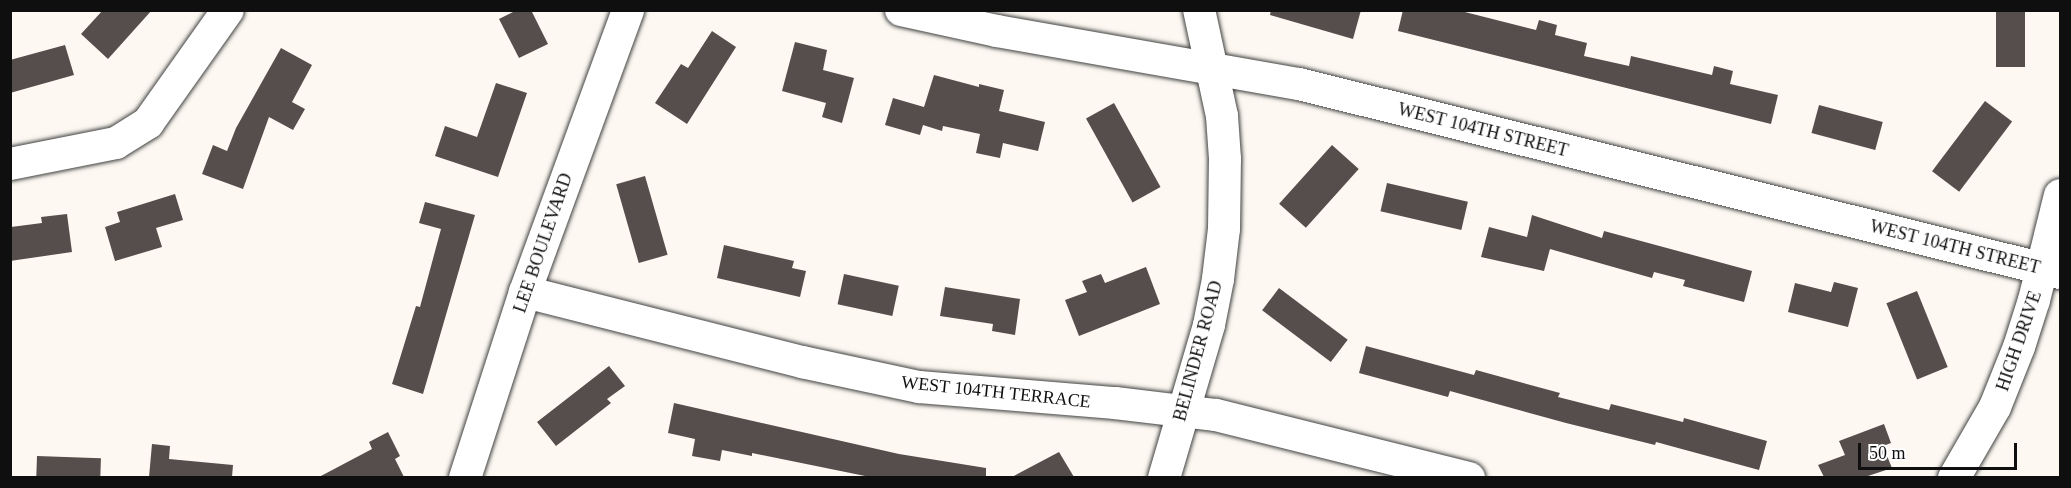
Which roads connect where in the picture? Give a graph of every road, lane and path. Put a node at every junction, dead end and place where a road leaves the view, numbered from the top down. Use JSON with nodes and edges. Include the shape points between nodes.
{"nodes":[{"id":1,"x":228,"y":10,"type":"edge"},
{"id":2,"x":628,"y":10,"type":"edge"},
{"id":3,"x":901,"y":10,"type":"edge"},
{"id":4,"x":1199,"y":10,"type":"edge"},
{"id":5,"x":1212,"y":67,"type":"junction"},
{"id":6,"x":10,"y":164,"type":"edge"},
{"id":7,"x":2061,"y":195,"type":"edge"},
{"id":8,"x":2051,"y":271,"type":"edge"},
{"id":9,"x":525,"y":292,"type":"junction"},
{"id":10,"x":1183,"y":411,"type":"junction"},
{"id":11,"x":465,"y":477,"type":"edge"},
{"id":12,"x":1164,"y":477,"type":"edge"},
{"id":13,"x":1469,"y":477,"type":"edge"},
{"id":14,"x":1954,"y":477,"type":"edge"}],
"edges":[{"from":1,"to":6,"type":"street","via":[[148,123],[116,143]]},
{"from":2,"to":9,"type":"street","name":"LEE BOULEVARD"},
{"from":3,"to":5,"type":"street","name":"WEST 104TH STREET","via":[[997,31]]},
{"from":4,"to":5,"type":"street","name":"BELINDER ROAD"},
{"from":5,"to":8,"type":"street","name":"WEST 104TH STREET","via":[[1299,84]]},
{"from":5,"to":10,"type":"street","name":"BELINDER ROAD","via":[[1222,116],[1224,229],[1209,325]]},
{"from":7,"to":8,"type":"street","name":"HIGH DRIVE"},
{"from":8,"to":14,"type":"street","name":"HIGH DRIVE","via":[[1995,407]]},
{"from":9,"to":10,"type":"street","name":"WEST 104TH TERRACE","via":[[802,362],[919,387]]},
{"from":9,"to":11,"type":"street","name":"LEE BOULEVARD"},
{"from":10,"to":12,"type":"street","name":"BELINDER ROAD"},
{"from":10,"to":13,"type":"street","name":"WEST 104TH TERRACE","via":[[1216,415]]}]}
